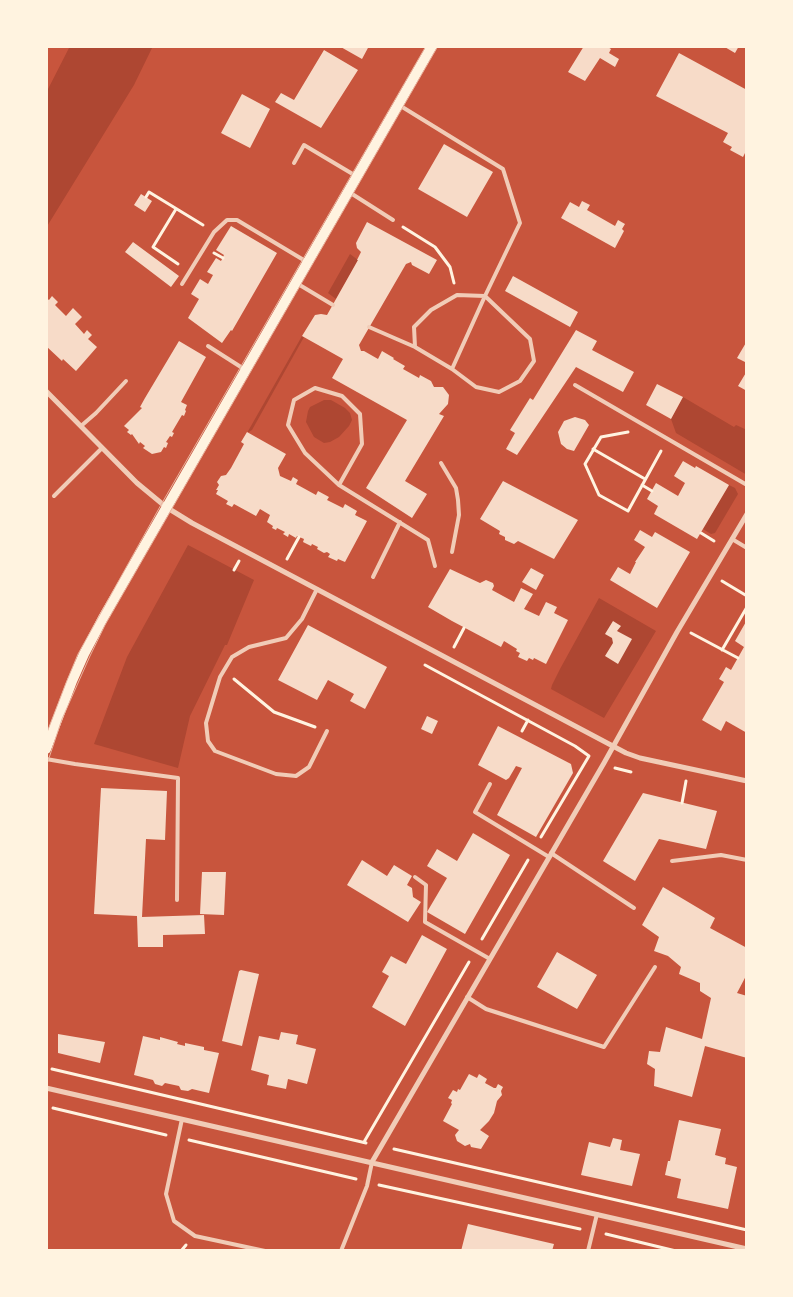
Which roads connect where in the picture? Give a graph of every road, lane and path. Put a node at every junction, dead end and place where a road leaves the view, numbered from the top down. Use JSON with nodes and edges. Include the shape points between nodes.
{"nodes":[{"id":1,"x":432,"y":46,"type":"edge"},
{"id":2,"x":399,"y":105,"type":"junction"},
{"id":3,"x":294,"y":163,"type":"dead end"},
{"id":4,"x":358,"y":177,"type":"junction"},
{"id":5,"x":349,"y":192,"type":"junction"},
{"id":6,"x":146,"y":197,"type":"dead end"},
{"id":7,"x":176,"y":209,"type":"junction"},
{"id":8,"x":392,"y":220,"type":"joint"},
{"id":9,"x":214,"y":232,"type":"junction"},
{"id":10,"x":307,"y":262,"type":"junction"},
{"id":11,"x":189,"y":272,"type":"junction"},
{"id":12,"x":296,"y":283,"type":"junction"},
{"id":13,"x":182,"y":284,"type":"dead end"},
{"id":14,"x":458,"y":295,"type":"junction"},
{"id":15,"x":485,"y":296,"type":"junction"},
{"id":16,"x":333,"y":305,"type":"dead end"},
{"id":17,"x":369,"y":327,"type":"dead end"},
{"id":18,"x":208,"y":346,"type":"dead end"},
{"id":19,"x":415,"y":347,"type":"junction"},
{"id":20,"x":452,"y":369,"type":"junction"},
{"id":21,"x":245,"y":370,"type":"junction"},
{"id":22,"x":126,"y":381,"type":"dead end"},
{"id":23,"x":575,"y":385,"type":"dead end"},
{"id":24,"x":46,"y":391,"type":"edge"},
{"id":25,"x":81,"y":426,"type":"junction"},
{"id":26,"x":630,"y":431,"type":"dead end"},
{"id":27,"x":664,"y":445,"type":"dead end"},
{"id":28,"x":653,"y":446,"type":"dead end"},
{"id":29,"x":102,"y":448,"type":"junction"},
{"id":30,"x":594,"y":449,"type":"junction"},
{"id":31,"x":661,"y":451,"type":"junction"},
{"id":32,"x":441,"y":463,"type":"dead end"},
{"id":33,"x":646,"y":479,"type":"junction"},
{"id":34,"x":339,"y":484,"type":"junction"},
{"id":35,"x":642,"y":485,"type":"junction"},
{"id":36,"x":747,"y":485,"type":"edge"},
{"id":37,"x":652,"y":491,"type":"dead end"},
{"id":38,"x":54,"y":496,"type":"dead end"},
{"id":39,"x":166,"y":507,"type":"junction"},
{"id":40,"x":747,"y":514,"type":"edge"},
{"id":41,"x":400,"y":522,"type":"junction"},
{"id":42,"x":700,"y":533,"type":"dead end"},
{"id":43,"x":299,"y":537,"type":"dead end"},
{"id":44,"x":732,"y":539,"type":"junction"},
{"id":45,"x":714,"y":541,"type":"dead end"},
{"id":46,"x":747,"y":548,"type":"edge"},
{"id":47,"x":452,"y":552,"type":"dead end"},
{"id":48,"x":236,"y":566,"type":"dead end"},
{"id":49,"x":435,"y":566,"type":"dead end"},
{"id":50,"x":246,"y":568,"type":"dead end"},
{"id":51,"x":282,"y":570,"type":"junction"},
{"id":52,"x":374,"y":578,"type":"dead end"},
{"id":53,"x":729,"y":585,"type":"dead end"},
{"id":54,"x":317,"y":589,"type":"junction"},
{"id":55,"x":747,"y":596,"type":"edge"},
{"id":56,"x":747,"y":607,"type":"edge"},
{"id":57,"x":464,"y":628,"type":"dead end"},
{"id":58,"x":699,"y":637,"type":"dead end"},
{"id":59,"x":458,"y":640,"type":"dead end"},
{"id":60,"x":722,"y":650,"type":"junction"},
{"id":61,"x":738,"y":658,"type":"dead end"},
{"id":62,"x":423,"y":664,"type":"dead end"},
{"id":63,"x":224,"y":670,"type":"junction"},
{"id":64,"x":318,"y":728,"type":"dead end"},
{"id":65,"x":327,"y":730,"type":"dead end"},
{"id":66,"x":612,"y":747,"type":"junction"},
{"id":67,"x":46,"y":749,"type":"edge"},
{"id":68,"x":46,"y":759,"type":"edge"},
{"id":69,"x":747,"y":781,"type":"edge"},
{"id":70,"x":490,"y":784,"type":"dead end"},
{"id":71,"x":684,"y":792,"type":"dead end"},
{"id":72,"x":682,"y":803,"type":"dead end"},
{"id":73,"x":535,"y":849,"type":"junction"},
{"id":74,"x":550,"y":855,"type":"junction"},
{"id":75,"x":747,"y":860,"type":"edge"},
{"id":76,"x":672,"y":861,"type":"dead end"},
{"id":77,"x":415,"y":877,"type":"dead end"},
{"id":78,"x":177,"y":900,"type":"dead end"},
{"id":79,"x":634,"y":908,"type":"dead end"},
{"id":80,"x":475,"y":951,"type":"junction"},
{"id":81,"x":490,"y":959,"type":"junction"},
{"id":82,"x":655,"y":967,"type":"dead end"},
{"id":83,"x":467,"y":998,"type":"junction"},
{"id":84,"x":52,"y":1069,"type":"dead end"},
{"id":85,"x":46,"y":1088,"type":"edge"},
{"id":86,"x":182,"y":1119,"type":"junction"},
{"id":87,"x":364,"y":1142,"type":"junction"},
{"id":88,"x":381,"y":1146,"type":"junction"},
{"id":89,"x":372,"y":1162,"type":"junction"},
{"id":90,"x":597,"y":1214,"type":"junction"},
{"id":91,"x":747,"y":1230,"type":"edge"},
{"id":92,"x":747,"y":1249,"type":"edge"},
{"id":93,"x":265,"y":1251,"type":"edge"},
{"id":94,"x":341,"y":1251,"type":"edge"},
{"id":95,"x":588,"y":1251,"type":"edge"}],
"edges":[{"from":1,"to":2,"type":"main road"},
{"from":2,"to":4,"type":"main road"},
{"from":2,"to":15,"type":"lane","via":[[503,168],[520,223]]},
{"from":3,"to":4,"type":"lane","via":[[304,145]]},
{"from":4,"to":5,"type":"main road"},
{"from":5,"to":8,"type":"lane"},
{"from":5,"to":10,"type":"main road"},
{"from":6,"to":7,"type":"path","via":[[149,192]]},
{"from":7,"to":9,"type":"path"},
{"from":7,"to":11,"type":"path","via":[[153,247]]},
{"from":8,"to":14,"type":"path","via":[[435,247],[450,268]]},
{"from":9,"to":10,"type":"lane","via":[[227,220],[237,220]]},
{"from":9,"to":11,"type":"lane"},
{"from":10,"to":12,"type":"main road"},
{"from":11,"to":13,"type":"lane"},
{"from":12,"to":16,"type":"lane"},
{"from":12,"to":21,"type":"main road"},
{"from":14,"to":15,"type":"lane"},
{"from":14,"to":19,"type":"lane","via":[[431,310],[414,326]]},
{"from":15,"to":20,"type":"lane"},
{"from":15,"to":20,"type":"lane","via":[[530,339],[534,361],[520,381],[500,392],[476,387]]},
{"from":17,"to":19,"type":"lane"},
{"from":18,"to":21,"type":"lane"},
{"from":19,"to":20,"type":"lane"},
{"from":21,"to":39,"type":"main road"},
{"from":22,"to":25,"type":"lane"},
{"from":23,"to":36,"type":"lane"},
{"from":24,"to":25,"type":"street"},
{"from":25,"to":29,"type":"street"},
{"from":26,"to":30,"type":"path","via":[[601,437]]},
{"from":27,"to":31,"type":"path"},
{"from":28,"to":31,"type":"path"},
{"from":29,"to":38,"type":"lane"},
{"from":29,"to":39,"type":"street"},
{"from":30,"to":33,"type":"path"},
{"from":30,"to":35,"type":"path","via":[[585,464],[599,495],[628,511]]},
{"from":31,"to":33,"type":"path"},
{"from":32,"to":47,"type":"lane","via":[[456,488],[458,500],[459,515]]},
{"from":33,"to":35,"type":"path"},
{"from":34,"to":34,"type":"lane","via":[[306,453],[288,424],[294,400],[315,388],[342,396],[360,414],[362,444]]},
{"from":34,"to":41,"type":"lane"},
{"from":35,"to":37,"type":"path"},
{"from":39,"to":51,"type":"street"},
{"from":39,"to":67,"type":"main road","via":[[84,654]]},
{"from":40,"to":44,"type":"street"},
{"from":41,"to":49,"type":"lane","via":[[428,540]]},
{"from":41,"to":52,"type":"lane"},
{"from":42,"to":45,"type":"path"},
{"from":43,"to":51,"type":"path"},
{"from":44,"to":46,"type":"lane"},
{"from":44,"to":66,"type":"street"},
{"from":48,"to":50,"type":"path"},
{"from":51,"to":54,"type":"street"},
{"from":53,"to":55,"type":"path"},
{"from":54,"to":63,"type":"lane","via":[[302,619],[286,638],[249,647],[232,657]]},
{"from":54,"to":66,"type":"street"},
{"from":56,"to":60,"type":"path"},
{"from":57,"to":59,"type":"path"},
{"from":58,"to":60,"type":"path"},
{"from":60,"to":61,"type":"path"},
{"from":62,"to":73,"type":"path","via":[[588,756],[552,814]]},
{"from":63,"to":64,"type":"path","via":[[274,712]]},
{"from":63,"to":65,"type":"lane","via":[[206,722],[208,741],[215,752],[276,774],[296,776],[308,767]]},
{"from":66,"to":69,"type":"street","via":[[640,758]]},
{"from":66,"to":74,"type":"street"},
{"from":68,"to":78,"type":"lane","via":[[178,778]]},
{"from":70,"to":73,"type":"lane","via":[[475,812]]},
{"from":71,"to":72,"type":"path"},
{"from":73,"to":74,"type":"lane"},
{"from":73,"to":80,"type":"path"},
{"from":74,"to":79,"type":"lane"},
{"from":74,"to":81,"type":"street"},
{"from":75,"to":76,"type":"lane","via":[[721,855]]},
{"from":77,"to":80,"type":"lane","via":[[426,885],[425,922]]},
{"from":80,"to":81,"type":"lane"},
{"from":80,"to":87,"type":"path"},
{"from":81,"to":83,"type":"street"},
{"from":82,"to":83,"type":"lane","via":[[604,1047],[486,1009]]},
{"from":83,"to":88,"type":"street"},
{"from":84,"to":87,"type":"path"},
{"from":85,"to":86,"type":"street"},
{"from":86,"to":89,"type":"street"},
{"from":86,"to":93,"type":"lane","via":[[166,1194],[174,1221],[195,1236]]},
{"from":87,"to":88,"type":"path"},
{"from":88,"to":89,"type":"street"},
{"from":88,"to":91,"type":"path"},
{"from":89,"to":90,"type":"street"},
{"from":89,"to":94,"type":"lane","via":[[367,1186]]},
{"from":90,"to":92,"type":"street"},
{"from":90,"to":95,"type":"lane"}]}
